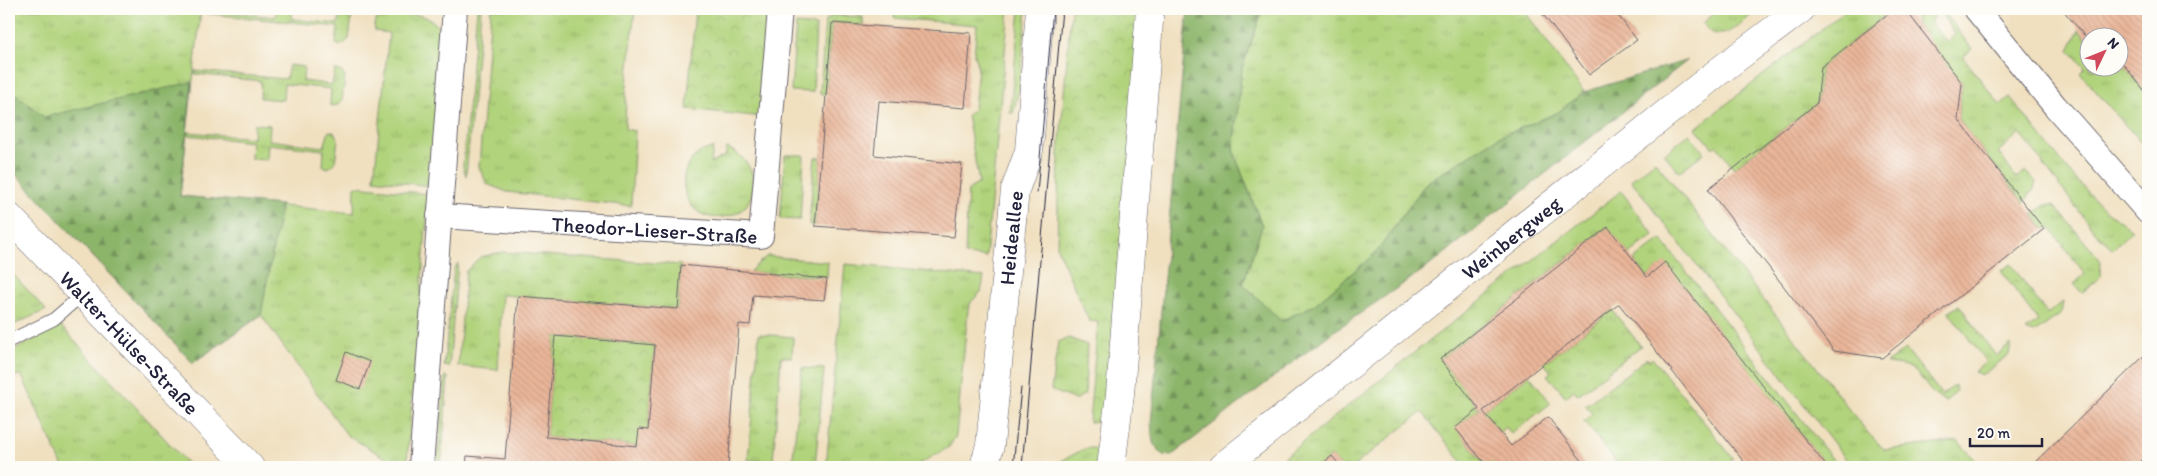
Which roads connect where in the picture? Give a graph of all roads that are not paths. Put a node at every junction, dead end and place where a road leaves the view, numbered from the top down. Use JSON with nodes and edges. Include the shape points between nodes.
{"nodes":[{"id":1,"x":455,"y":9,"type":"edge"},
{"id":2,"x":780,"y":9,"type":"edge"},
{"id":3,"x":1040,"y":9,"type":"edge"},
{"id":4,"x":1150,"y":9,"type":"edge"},
{"id":5,"x":1802,"y":9,"type":"edge"},
{"id":6,"x":1976,"y":9,"type":"edge"},
{"id":7,"x":2148,"y":212,"type":"edge"},
{"id":8,"x":439,"y":216,"type":"junction"},
{"id":9,"x":9,"y":217,"type":"edge"},
{"id":10,"x":83,"y":294,"type":"junction"},
{"id":11,"x":9,"y":340,"type":"edge"},
{"id":12,"x":250,"y":467,"type":"edge"},
{"id":13,"x":421,"y":467,"type":"edge"},
{"id":14,"x":984,"y":467,"type":"edge"},
{"id":15,"x":1111,"y":467,"type":"edge"},
{"id":16,"x":1222,"y":467,"type":"edge"}],
"edges":[{"from":1,"to":8,"type":"street"},
{"from":2,"to":8,"type":"street","name":"Theodor-Lieser-Straße","via":[[761,236]]},
{"from":3,"to":14,"type":"street","name":"Heideallee","via":[[1029,151],[1015,190],[991,434]]},
{"from":4,"to":15,"type":"street","via":[[1120,394]]},
{"from":5,"to":16,"type":"street","name":"Weinbergweg","via":[[1718,72]]},
{"from":6,"to":7,"type":"street"},
{"from":8,"to":13,"type":"street"},
{"from":9,"to":10,"type":"street","name":"Walter-Hülse-Straße"},
{"from":10,"to":11,"type":"lane","via":[[54,319]]},
{"from":10,"to":12,"type":"street","name":"Walter-Hülse-Straße"}]}
